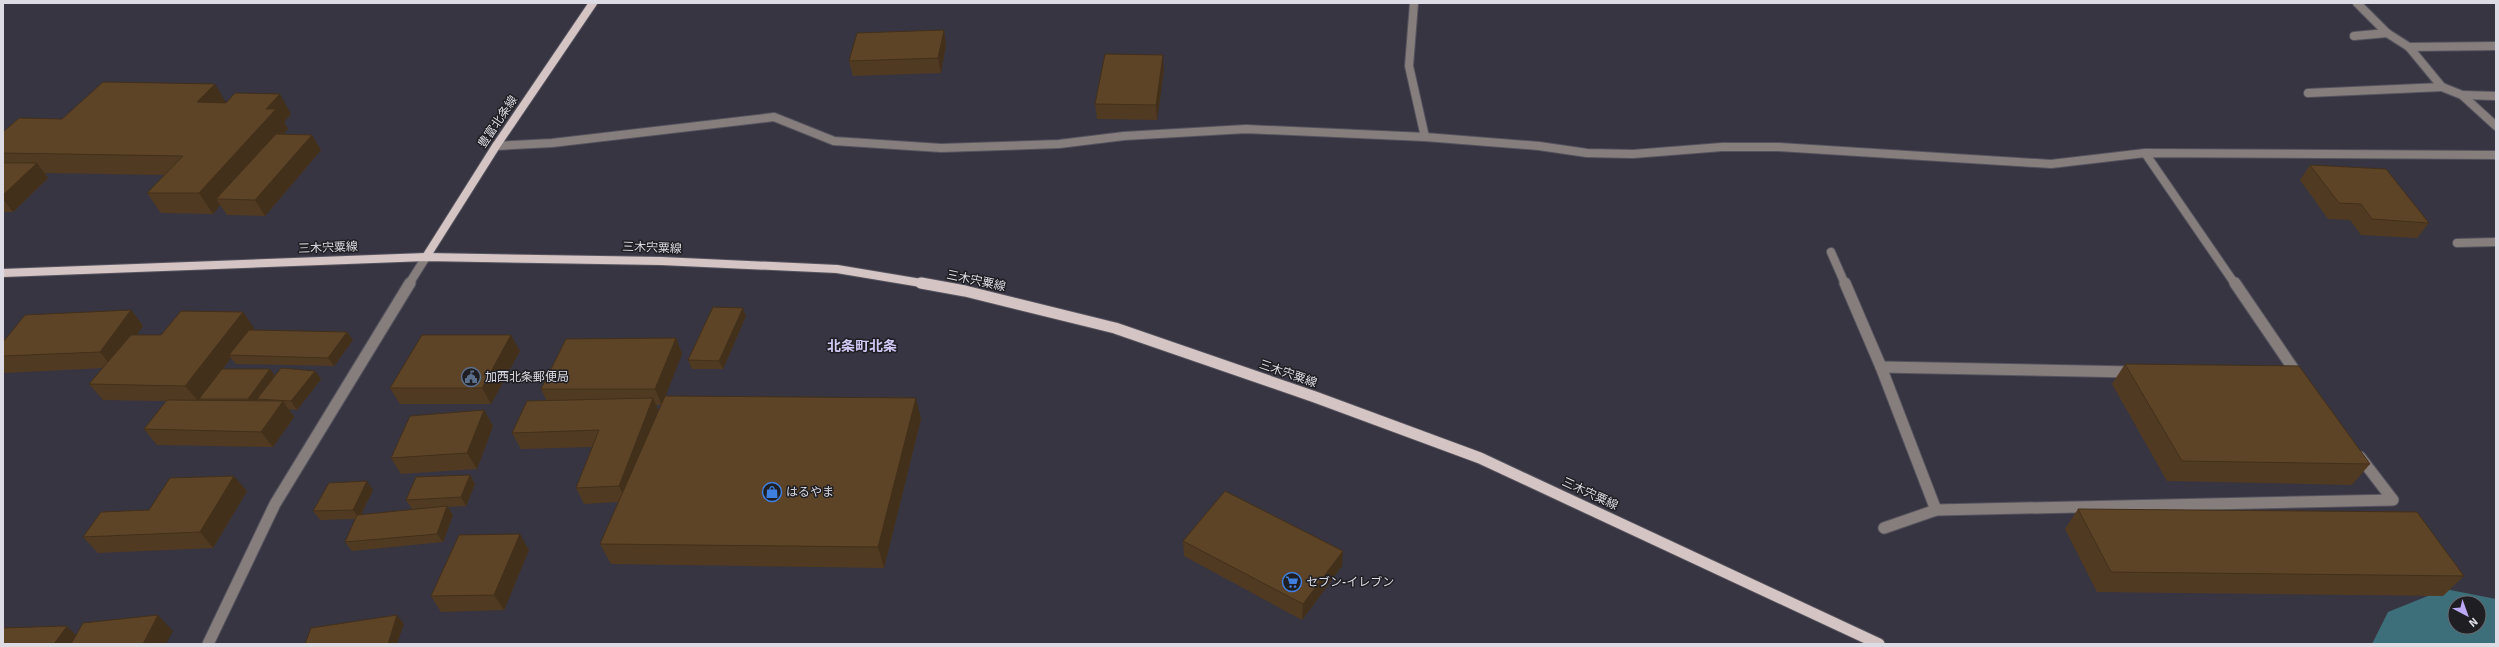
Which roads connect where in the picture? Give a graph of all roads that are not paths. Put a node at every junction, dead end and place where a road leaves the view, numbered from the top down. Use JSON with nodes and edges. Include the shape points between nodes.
{"nodes":[{"id":1,"x":593,"y":3,"type":"edge"},
{"id":2,"x":1414,"y":3,"type":"edge"},
{"id":3,"x":2357,"y":3,"type":"edge"},
{"id":4,"x":2387,"y":33,"type":"junction"},
{"id":5,"x":2354,"y":36,"type":"dead end"},
{"id":6,"x":2496,"y":46,"type":"edge"},
{"id":7,"x":2409,"y":48,"type":"junction"},
{"id":8,"x":2442,"y":87,"type":"junction"},
{"id":9,"x":2308,"y":93,"type":"dead end"},
{"id":10,"x":2462,"y":95,"type":"junction"},
{"id":11,"x":2496,"y":96,"type":"edge"},
{"id":12,"x":2496,"y":126,"type":"edge"},
{"id":13,"x":1425,"y":137,"type":"junction"},
{"id":14,"x":496,"y":146,"type":"junction"},
{"id":15,"x":2145,"y":154,"type":"junction"},
{"id":16,"x":2496,"y":155,"type":"edge"},
{"id":17,"x":2496,"y":242,"type":"edge"},
{"id":18,"x":2457,"y":243,"type":"dead end"},
{"id":19,"x":1831,"y":252,"type":"dead end"},
{"id":20,"x":426,"y":257,"type":"junction"},
{"id":21,"x":3,"y":272,"type":"edge"},
{"id":22,"x":1881,"y":367,"type":"junction"},
{"id":23,"x":2148,"y":372,"type":"edge"},
{"id":24,"x":2281,"y":375,"type":"edge"},
{"id":25,"x":2297,"y":375,"type":"junction"},
{"id":26,"x":2307,"y":388,"type":"edge"},
{"id":27,"x":2355,"y":450,"type":"edge"},
{"id":28,"x":1936,"y":510,"type":"junction"},
{"id":29,"x":1884,"y":528,"type":"dead end"},
{"id":30,"x":208,"y":644,"type":"edge"},
{"id":31,"x":1879,"y":644,"type":"edge"}],
"edges":[{"from":1,"to":14,"type":"main road","name":"豊富北条線"},
{"from":2,"to":13,"type":"street","via":[[1409,66]]},
{"from":3,"to":4,"type":"street"},
{"from":4,"to":5,"type":"street"},
{"from":4,"to":7,"type":"street"},
{"from":6,"to":7,"type":"street"},
{"from":7,"to":8,"type":"street"},
{"from":8,"to":9,"type":"street"},
{"from":8,"to":10,"type":"street"},
{"from":10,"to":11,"type":"street"},
{"from":10,"to":12,"type":"street"},
{"from":13,"to":14,"type":"street","via":[[1246,129],[1124,136],[1059,144],[941,148],[834,141],[774,117],[552,143]]},
{"from":13,"to":15,"type":"street","via":[[1539,146],[1587,153],[1634,154],[1722,147],[1779,147],[2051,164]]},
{"from":14,"to":20,"type":"main road","name":"豊富北条線"},
{"from":15,"to":16,"type":"street"},
{"from":15,"to":25,"type":"street"},
{"from":17,"to":18,"type":"street"},
{"from":19,"to":22,"type":"street"},
{"from":20,"to":21,"type":"main road","name":"三木宍粟線"},
{"from":20,"to":30,"type":"street","via":[[275,504]]},
{"from":20,"to":31,"type":"main road","name":"三木宍粟線","via":[[661,261],[837,269],[965,291],[1115,328],[1314,396],[1480,458]]},
{"from":22,"to":23,"type":"street"},
{"from":22,"to":28,"type":"street"},
{"from":24,"to":25,"type":"street"},
{"from":25,"to":26,"type":"street"},
{"from":27,"to":28,"type":"street","via":[[2393,500]]},
{"from":28,"to":29,"type":"street"}]}
